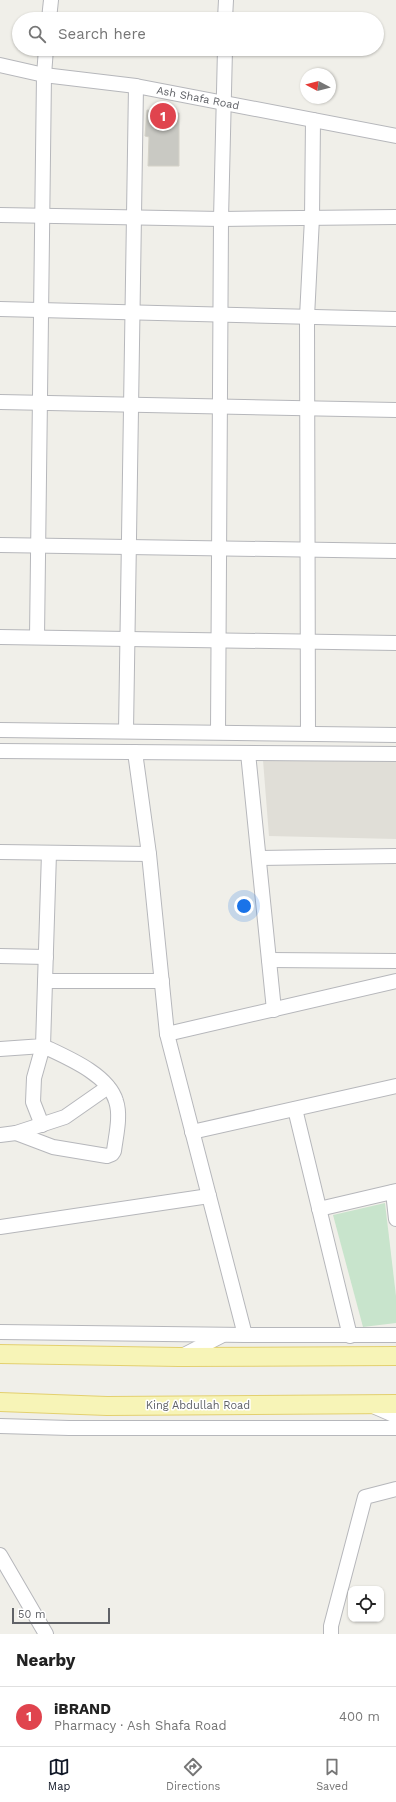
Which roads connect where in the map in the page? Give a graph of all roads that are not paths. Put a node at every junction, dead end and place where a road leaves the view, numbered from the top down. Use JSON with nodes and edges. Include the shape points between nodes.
{"nodes":[{"id":1,"x":51,"y":0,"type":"edge"},
{"id":2,"x":226,"y":0,"type":"edge"},
{"id":3,"x":50,"y":12,"type":"edge"},
{"id":4,"x":225,"y":12,"type":"edge"},
{"id":5,"x":45,"y":56,"type":"edge"},
{"id":6,"x":225,"y":56,"type":"edge"},
{"id":7,"x":0,"y":65,"type":"edge"},
{"id":8,"x":44,"y":75,"type":"junction"},
{"id":9,"x":136,"y":86,"type":"junction"},
{"id":10,"x":224,"y":103,"type":"junction"},
{"id":11,"x":313,"y":120,"type":"junction"},
{"id":12,"x":396,"y":136,"type":"edge"},
{"id":13,"x":0,"y":215,"type":"edge"},
{"id":14,"x":42,"y":215,"type":"junction"},
{"id":15,"x":134,"y":217,"type":"junction"},
{"id":16,"x":312,"y":218,"type":"junction"},
{"id":17,"x":396,"y":218,"type":"edge"},
{"id":18,"x":221,"y":219,"type":"junction"},
{"id":19,"x":0,"y":309,"type":"edge"},
{"id":20,"x":41,"y":310,"type":"junction"},
{"id":21,"x":132,"y":312,"type":"junction"},
{"id":22,"x":220,"y":314,"type":"junction"},
{"id":23,"x":308,"y":317,"type":"junction"},
{"id":24,"x":396,"y":319,"type":"edge"},
{"id":25,"x":0,"y":402,"type":"edge"},
{"id":26,"x":40,"y":402,"type":"junction"},
{"id":27,"x":131,"y":404,"type":"junction"},
{"id":28,"x":220,"y":406,"type":"junction"},
{"id":29,"x":308,"y":408,"type":"junction"},
{"id":30,"x":396,"y":410,"type":"edge"},
{"id":31,"x":0,"y":545,"type":"edge"},
{"id":32,"x":38,"y":545,"type":"junction"},
{"id":33,"x":129,"y":547,"type":"junction"},
{"id":34,"x":219,"y":548,"type":"junction"},
{"id":35,"x":308,"y":548,"type":"junction"},
{"id":36,"x":396,"y":551,"type":"edge"},
{"id":37,"x":0,"y":636,"type":"edge"},
{"id":38,"x":37,"y":637,"type":"junction"},
{"id":39,"x":127,"y":638,"type":"junction"},
{"id":40,"x":219,"y":640,"type":"junction"},
{"id":41,"x":309,"y":641,"type":"junction"},
{"id":42,"x":396,"y":643,"type":"edge"},
{"id":43,"x":0,"y":730,"type":"edge"},
{"id":44,"x":126,"y":731,"type":"junction"},
{"id":45,"x":218,"y":732,"type":"junction"},
{"id":46,"x":308,"y":734,"type":"junction"},
{"id":47,"x":396,"y":734,"type":"edge"},
{"id":48,"x":0,"y":751,"type":"edge"},
{"id":49,"x":135,"y":752,"type":"junction"},
{"id":50,"x":248,"y":753,"type":"junction"},
{"id":51,"x":396,"y":754,"type":"edge"},
{"id":52,"x":0,"y":852,"type":"edge"},
{"id":53,"x":49,"y":853,"type":"junction"},
{"id":54,"x":149,"y":854,"type":"junction"},
{"id":55,"x":396,"y":856,"type":"edge"},
{"id":56,"x":259,"y":858,"type":"junction"},
{"id":57,"x":0,"y":956,"type":"edge"},
{"id":58,"x":46,"y":957,"type":"junction"},
{"id":59,"x":269,"y":960,"type":"junction"},
{"id":60,"x":396,"y":961,"type":"edge"},
{"id":61,"x":45,"y":980,"type":"junction"},
{"id":62,"x":162,"y":981,"type":"junction"},
{"id":63,"x":396,"y":981,"type":"edge"},
{"id":64,"x":274,"y":1010,"type":"junction"},
{"id":65,"x":167,"y":1034,"type":"junction"},
{"id":66,"x":43,"y":1046,"type":"junction"},
{"id":67,"x":0,"y":1049,"type":"edge"},
{"id":68,"x":108,"y":1087,"type":"junction"},
{"id":69,"x":395,"y":1090,"type":"edge"},
{"id":70,"x":294,"y":1109,"type":"junction"},
{"id":71,"x":42,"y":1125,"type":"junction"},
{"id":72,"x":192,"y":1132,"type":"junction"},
{"id":73,"x":16,"y":1133,"type":"junction"},
{"id":74,"x":0,"y":1135,"type":"edge"},
{"id":75,"x":394,"y":1192,"type":"edge"},
{"id":76,"x":209,"y":1196,"type":"junction"},
{"id":77,"x":319,"y":1209,"type":"junction"},
{"id":78,"x":396,"y":1219,"type":"edge"},
{"id":79,"x":0,"y":1227,"type":"edge"},
{"id":80,"x":0,"y":1332,"type":"edge"},
{"id":81,"x":223,"y":1335,"type":"junction"},
{"id":82,"x":244,"y":1335,"type":"junction"},
{"id":83,"x":396,"y":1335,"type":"edge"},
{"id":84,"x":350,"y":1336,"type":"junction"},
{"id":85,"x":0,"y":1354,"type":"edge"},
{"id":86,"x":396,"y":1356,"type":"edge"},
{"id":87,"x":179,"y":1357,"type":"junction"},
{"id":88,"x":0,"y":1402,"type":"edge"},
{"id":89,"x":369,"y":1404,"type":"junction"},
{"id":90,"x":396,"y":1404,"type":"edge"},
{"id":91,"x":396,"y":1416,"type":"edge"},
{"id":92,"x":0,"y":1426,"type":"edge"},
{"id":93,"x":396,"y":1428,"type":"edge"},
{"id":94,"x":396,"y":1489,"type":"edge"},
{"id":95,"x":0,"y":1555,"type":"edge"},
{"id":96,"x":46,"y":1634,"type":"edge"},
{"id":97,"x":331,"y":1634,"type":"edge"}],
"edges":[{"from":1,"to":3,"type":"street"},
{"from":2,"to":4,"type":"street"},
{"from":5,"to":8,"type":"street"},
{"from":6,"to":10,"type":"street"},
{"from":7,"to":8,"type":"street","name":"Ash Shafa Road"},
{"from":8,"to":9,"type":"street","name":"Ash Shafa Road"},
{"from":8,"to":14,"type":"street"},
{"from":9,"to":10,"type":"street","name":"Ash Shafa Road"},
{"from":9,"to":15,"type":"street"},
{"from":10,"to":11,"type":"street","name":"Ash Shafa Road"},
{"from":10,"to":18,"type":"street"},
{"from":11,"to":12,"type":"street","name":"Ash Shafa Road"},
{"from":11,"to":16,"type":"street"},
{"from":13,"to":14,"type":"street"},
{"from":14,"to":15,"type":"street"},
{"from":14,"to":20,"type":"street"},
{"from":15,"to":18,"type":"street"},
{"from":15,"to":21,"type":"street"},
{"from":16,"to":17,"type":"street"},
{"from":16,"to":18,"type":"street"},
{"from":16,"to":23,"type":"street"},
{"from":18,"to":22,"type":"street"},
{"from":19,"to":20,"type":"street"},
{"from":20,"to":21,"type":"street"},
{"from":20,"to":26,"type":"street"},
{"from":21,"to":22,"type":"street"},
{"from":21,"to":27,"type":"street"},
{"from":22,"to":23,"type":"street"},
{"from":22,"to":28,"type":"street"},
{"from":23,"to":24,"type":"street"},
{"from":23,"to":29,"type":"street"},
{"from":25,"to":26,"type":"street"},
{"from":26,"to":27,"type":"street"},
{"from":26,"to":32,"type":"street"},
{"from":27,"to":28,"type":"street"},
{"from":27,"to":33,"type":"street"},
{"from":28,"to":29,"type":"street"},
{"from":28,"to":34,"type":"street"},
{"from":29,"to":30,"type":"street"},
{"from":29,"to":35,"type":"street"},
{"from":31,"to":32,"type":"street"},
{"from":32,"to":33,"type":"street"},
{"from":32,"to":38,"type":"street"},
{"from":33,"to":34,"type":"street"},
{"from":33,"to":39,"type":"street"},
{"from":34,"to":35,"type":"street"},
{"from":34,"to":40,"type":"street"},
{"from":35,"to":36,"type":"street"},
{"from":35,"to":41,"type":"street"},
{"from":37,"to":38,"type":"street"},
{"from":38,"to":39,"type":"street"},
{"from":39,"to":40,"type":"street"},
{"from":39,"to":44,"type":"street"},
{"from":40,"to":41,"type":"street"},
{"from":40,"to":45,"type":"street"},
{"from":41,"to":42,"type":"street"},
{"from":41,"to":46,"type":"street"},
{"from":43,"to":44,"type":"street"},
{"from":44,"to":45,"type":"street"},
{"from":45,"to":46,"type":"street"},
{"from":46,"to":47,"type":"street"},
{"from":48,"to":49,"type":"street"},
{"from":49,"to":50,"type":"street"},
{"from":49,"to":54,"type":"street"},
{"from":50,"to":51,"type":"street"},
{"from":50,"to":56,"type":"street"},
{"from":52,"to":53,"type":"street"},
{"from":53,"to":54,"type":"street"},
{"from":53,"to":58,"type":"street"},
{"from":54,"to":62,"type":"street"},
{"from":55,"to":56,"type":"street"},
{"from":56,"to":59,"type":"street"},
{"from":57,"to":58,"type":"street"},
{"from":58,"to":61,"type":"street"},
{"from":59,"to":60,"type":"street"},
{"from":59,"to":64,"type":"street"},
{"from":61,"to":62,"type":"street"},
{"from":61,"to":66,"type":"street"},
{"from":62,"to":65,"type":"street"},
{"from":63,"to":64,"type":"street"},
{"from":64,"to":65,"type":"street"},
{"from":65,"to":72,"type":"street"},
{"from":66,"to":67,"type":"street"},
{"from":66,"to":68,"type":"street","via":[[83,1066]]},
{"from":66,"to":71,"type":"street","via":[[34,1078],[33,1102]]},
{"from":68,"to":71,"type":"street","via":[[65,1117]]},
{"from":68,"to":73,"type":"street","via":[[116,1101],[118,1120],[112,1154],[106,1156],[53,1148]]},
{"from":69,"to":70,"type":"street"},
{"from":70,"to":72,"type":"street"},
{"from":70,"to":77,"type":"street"},
{"from":71,"to":73,"type":"street"},
{"from":72,"to":76,"type":"street"},
{"from":73,"to":74,"type":"street"},
{"from":75,"to":77,"type":"street"},
{"from":75,"to":78,"type":"street"},
{"from":76,"to":79,"type":"street"},
{"from":76,"to":82,"type":"street"},
{"from":77,"to":84,"type":"street"},
{"from":80,"to":81,"type":"street"},
{"from":81,"to":82,"type":"street"},
{"from":81,"to":87,"type":"street"},
{"from":82,"to":84,"type":"street"},
{"from":83,"to":84,"type":"street"},
{"from":85,"to":87,"type":"main road"},
{"from":86,"to":87,"type":"main road"},
{"from":88,"to":89,"type":"main road","name":"King Abdullah Road","via":[[108,1406]]},
{"from":89,"to":90,"type":"main road","name":"King Abdullah Road"},
{"from":89,"to":91,"type":"street"},
{"from":92,"to":93,"type":"street"},
{"from":94,"to":97,"type":"street","via":[[365,1497]]},
{"from":95,"to":96,"type":"street"}]}
